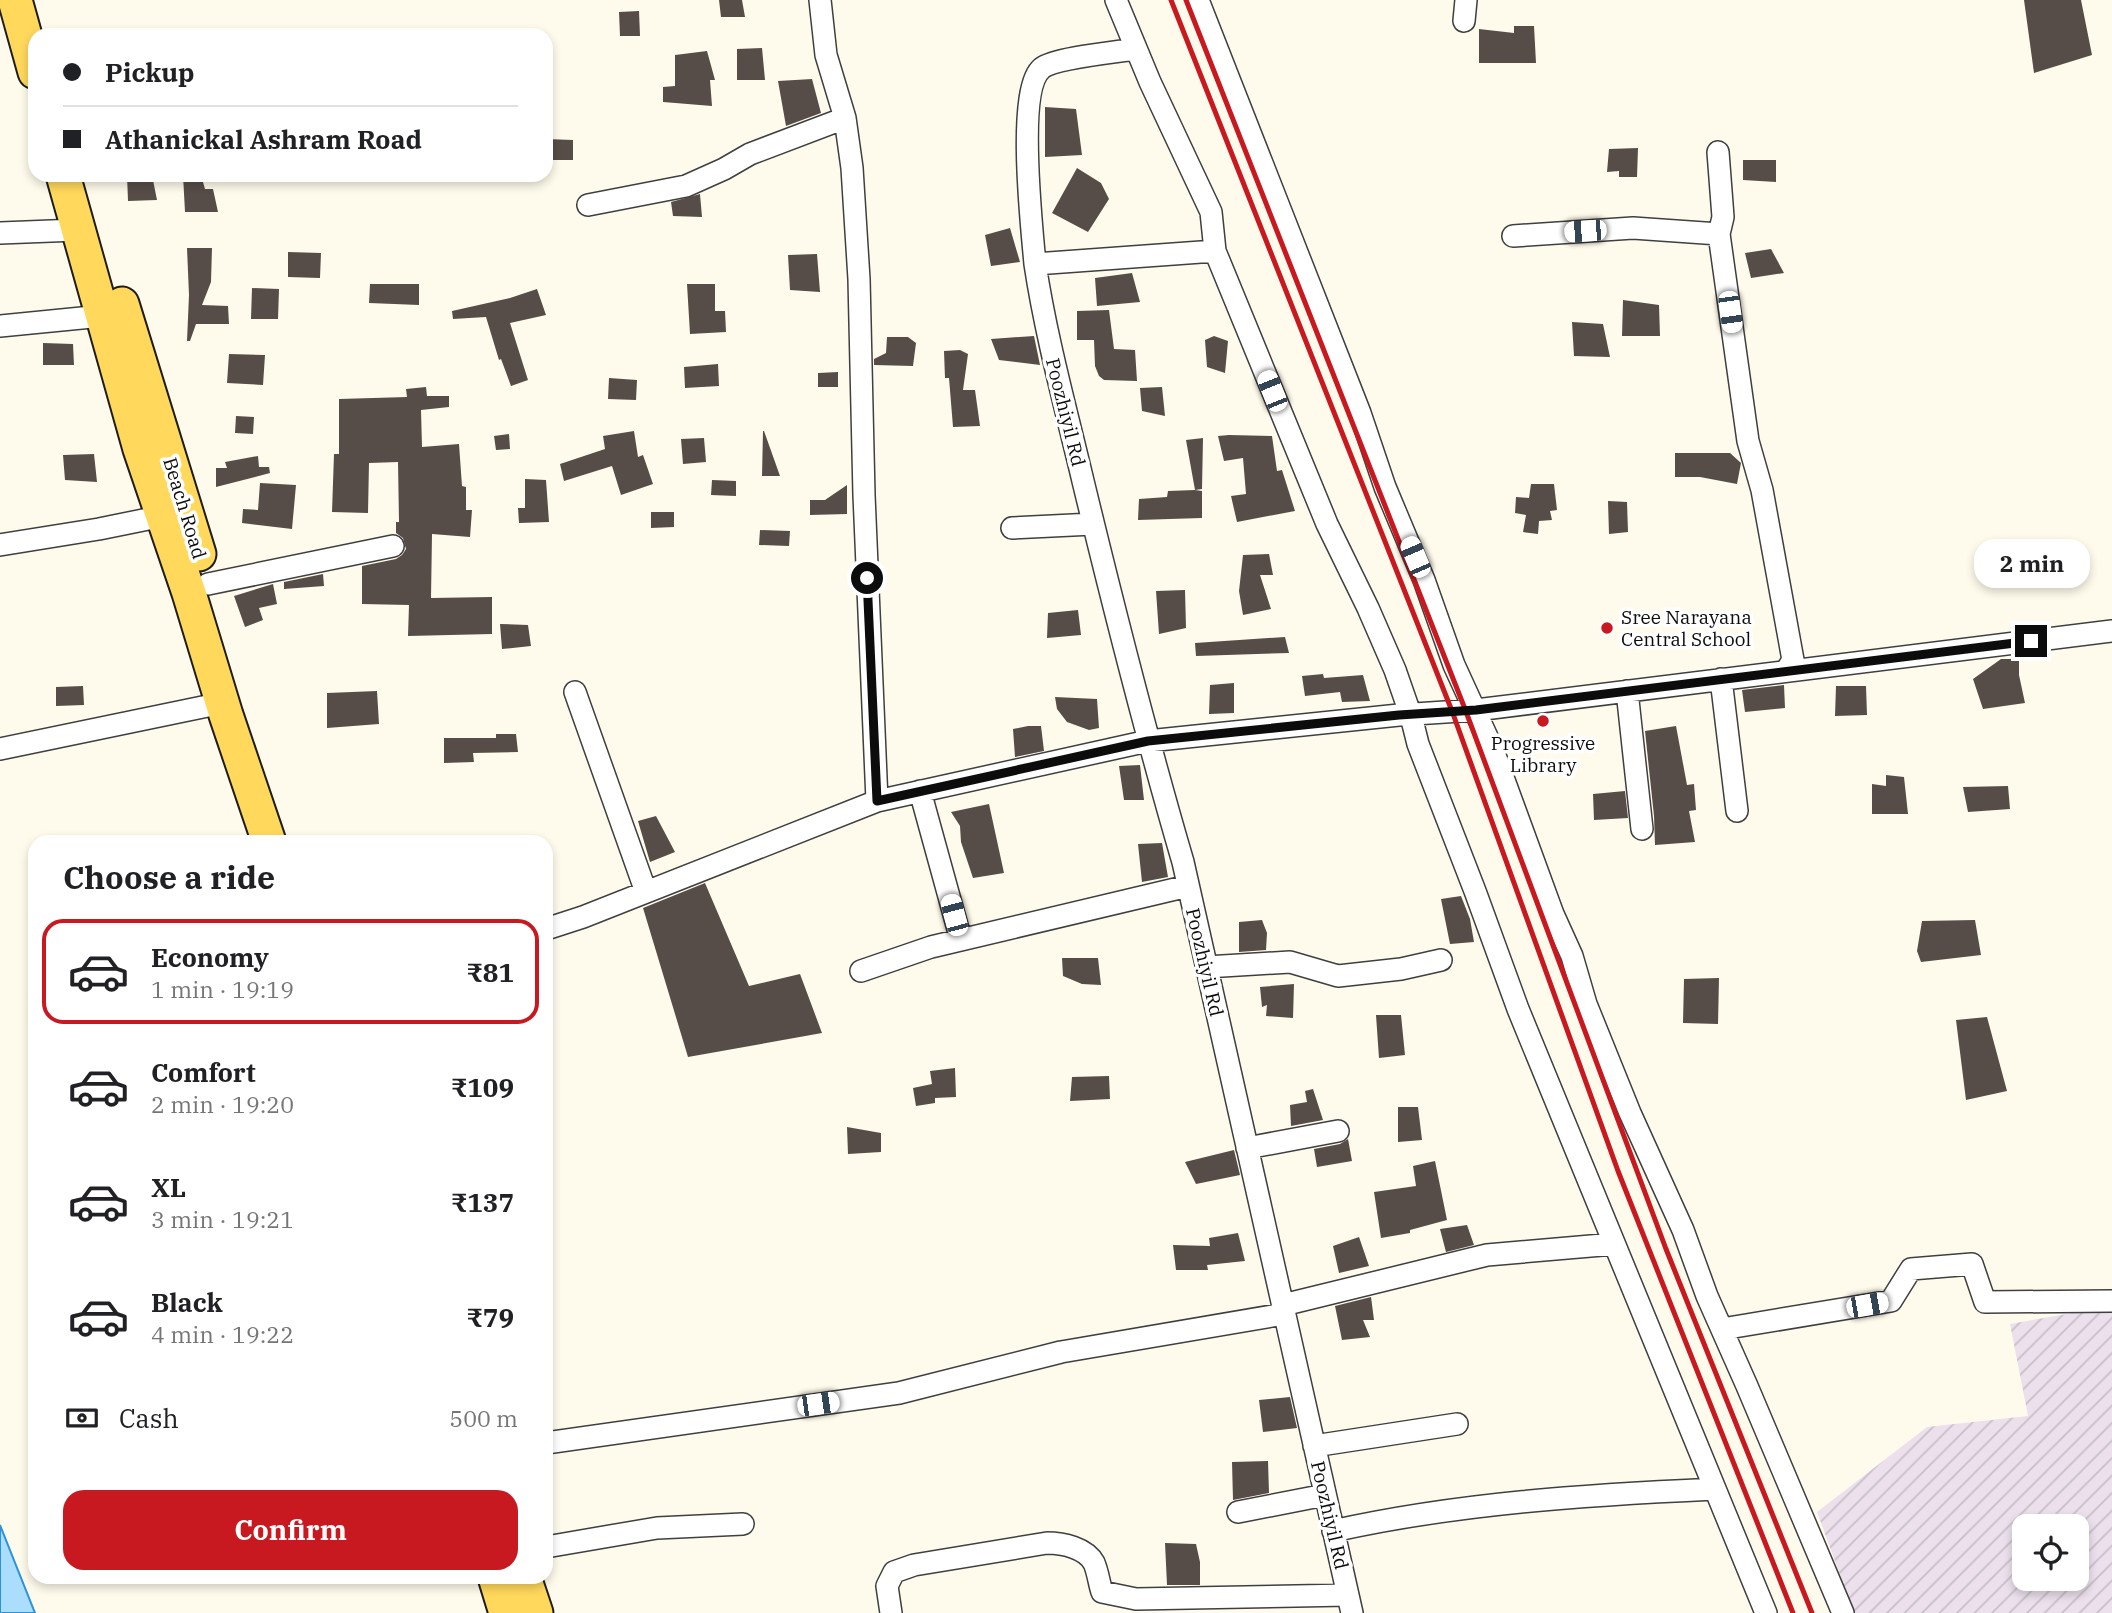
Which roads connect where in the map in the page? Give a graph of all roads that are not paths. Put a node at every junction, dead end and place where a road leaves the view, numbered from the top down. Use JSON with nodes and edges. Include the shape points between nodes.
{"nodes":[{"id":1,"x":15,"y":0,"type":"edge"},
{"id":2,"x":34,"y":0,"type":"edge"},
{"id":3,"x":820,"y":0,"type":"edge"},
{"id":4,"x":1116,"y":0,"type":"edge"},
{"id":5,"x":1198,"y":0,"type":"edge"},
{"id":6,"x":42,"y":28,"type":"edge"},
{"id":7,"x":28,"y":47,"type":"edge"},
{"id":8,"x":1136,"y":49,"type":"junction"},
{"id":9,"x":845,"y":118,"type":"junction"},
{"id":10,"x":1718,"y":152,"type":"dead end"},
{"id":11,"x":65,"y":182,"type":"edge"},
{"id":12,"x":84,"y":182,"type":"edge"},
{"id":13,"x":588,"y":205,"type":"dead end"},
{"id":14,"x":77,"y":230,"type":"junction"},
{"id":15,"x":0,"y":233,"type":"edge"},
{"id":16,"x":1719,"y":234,"type":"junction"},
{"id":17,"x":1513,"y":236,"type":"dead end"},
{"id":18,"x":1215,"y":251,"type":"junction"},
{"id":19,"x":1035,"y":264,"type":"junction"},
{"id":20,"x":102,"y":316,"type":"junction"},
{"id":21,"x":0,"y":326,"type":"edge"},
{"id":22,"x":163,"y":516,"type":"junction"},
{"id":23,"x":1093,"y":524,"type":"junction"},
{"id":24,"x":1012,"y":528,"type":"dead end"},
{"id":25,"x":0,"y":545,"type":"edge"},
{"id":26,"x":393,"y":546,"type":"dead end"},
{"id":27,"x":208,"y":584,"type":"junction"},
{"id":28,"x":2112,"y":631,"type":"edge"},
{"id":29,"x":1786,"y":671,"type":"junction"},
{"id":30,"x":1721,"y":679,"type":"junction"},
{"id":31,"x":1627,"y":691,"type":"junction"},
{"id":32,"x":575,"y":692,"type":"dead end"},
{"id":33,"x":222,"y":703,"type":"junction"},
{"id":34,"x":1476,"y":710,"type":"junction"},
{"id":35,"x":1411,"y":716,"type":"junction"},
{"id":36,"x":1148,"y":741,"type":"junction"},
{"id":37,"x":0,"y":749,"type":"edge"},
{"id":38,"x":920,"y":791,"type":"junction"},
{"id":39,"x":877,"y":801,"type":"junction"},
{"id":40,"x":1737,"y":811,"type":"dead end"},
{"id":41,"x":1642,"y":829,"type":"dead end"},
{"id":42,"x":267,"y":835,"type":"edge"},
{"id":43,"x":286,"y":835,"type":"edge"},
{"id":44,"x":1188,"y":886,"type":"junction"},
{"id":45,"x":646,"y":892,"type":"junction"},
{"id":46,"x":553,"y":927,"type":"edge"},
{"id":47,"x":961,"y":940,"type":"junction"},
{"id":48,"x":1441,"y":960,"type":"dead end"},
{"id":49,"x":1206,"y":967,"type":"junction"},
{"id":50,"x":861,"y":971,"type":"dead end"},
{"id":51,"x":1338,"y":1131,"type":"dead end"},
{"id":52,"x":1247,"y":1148,"type":"junction"},
{"id":53,"x":1614,"y":1244,"type":"junction"},
{"id":54,"x":2112,"y":1301,"type":"edge"},
{"id":55,"x":1284,"y":1310,"type":"junction"},
{"id":56,"x":1722,"y":1329,"type":"junction"},
{"id":57,"x":1457,"y":1424,"type":"dead end"},
{"id":58,"x":553,"y":1442,"type":"edge"},
{"id":59,"x":1314,"y":1446,"type":"junction"},
{"id":60,"x":1715,"y":1489,"type":"junction"},
{"id":61,"x":1325,"y":1495,"type":"junction"},
{"id":62,"x":1238,"y":1511,"type":"dead end"},
{"id":63,"x":743,"y":1524,"type":"dead end"},
{"id":64,"x":1333,"y":1531,"type":"junction"},
{"id":65,"x":553,"y":1546,"type":"edge"},
{"id":66,"x":497,"y":1584,"type":"edge"},
{"id":67,"x":526,"y":1584,"type":"edge"},
{"id":68,"x":1350,"y":1604,"type":"edge"},
{"id":69,"x":506,"y":1613,"type":"edge"},
{"id":70,"x":536,"y":1613,"type":"edge"},
{"id":71,"x":891,"y":1613,"type":"edge"},
{"id":72,"x":1766,"y":1613,"type":"edge"},
{"id":73,"x":1843,"y":1613,"type":"edge"}],
"edges":[{"from":1,"to":7,"type":"main road"},
{"from":2,"to":6,"type":"main road"},
{"from":3,"to":9,"type":"street","via":[[826,55]]},
{"from":4,"to":8,"type":"street"},
{"from":5,"to":34,"type":"street","via":[[1454,665]]},
{"from":8,"to":18,"type":"street","via":[[1211,212]]},
{"from":8,"to":19,"type":"street","name":"Poozhiyil Rd","via":[[1061,61],[1036,74],[1027,157]]},
{"from":9,"to":13,"type":"street","via":[[750,154],[686,186]]},
{"from":9,"to":39,"type":"street","via":[[859,279]]},
{"from":10,"to":16,"type":"street","via":[[1723,216]]},
{"from":11,"to":14,"type":"main road"},
{"from":12,"to":27,"type":"main road","name":"Beach Road"},
{"from":14,"to":15,"type":"street"},
{"from":14,"to":20,"type":"main road"},
{"from":16,"to":17,"type":"street","via":[[1633,228]]},
{"from":16,"to":29,"type":"street","via":[[1748,441],[1762,490],[1793,660]]},
{"from":18,"to":19,"type":"street"},
{"from":18,"to":35,"type":"street"},
{"from":19,"to":23,"type":"street","name":"Poozhiyil Rd"},
{"from":20,"to":21,"type":"street"},
{"from":20,"to":22,"type":"main road"},
{"from":22,"to":25,"type":"street"},
{"from":22,"to":33,"type":"main road"},
{"from":23,"to":24,"type":"street"},
{"from":23,"to":36,"type":"street","name":"Poozhiyil Rd"},
{"from":26,"to":27,"type":"street"},
{"from":27,"to":43,"type":"main road","name":"Beach Road"},
{"from":28,"to":29,"type":"street"},
{"from":29,"to":30,"type":"street"},
{"from":30,"to":31,"type":"street"},
{"from":30,"to":40,"type":"street"},
{"from":31,"to":34,"type":"street"},
{"from":31,"to":41,"type":"street"},
{"from":32,"to":45,"type":"street"},
{"from":33,"to":37,"type":"street"},
{"from":33,"to":42,"type":"main road"},
{"from":34,"to":35,"type":"street"},
{"from":34,"to":56,"type":"street","via":[[1591,1016]]},
{"from":35,"to":36,"type":"street"},
{"from":35,"to":53,"type":"street","via":[[1518,1009]]},
{"from":36,"to":38,"type":"street"},
{"from":36,"to":44,"type":"street","name":"Poozhiyil Rd"},
{"from":38,"to":39,"type":"street"},
{"from":38,"to":47,"type":"street"},
{"from":39,"to":45,"type":"street"},
{"from":44,"to":47,"type":"street"},
{"from":44,"to":49,"type":"street","name":"Poozhiyil Rd"},
{"from":45,"to":46,"type":"street"},
{"from":47,"to":50,"type":"street"},
{"from":48,"to":49,"type":"street","via":[[1338,976],[1290,962]]},
{"from":49,"to":52,"type":"street","name":"Poozhiyil Rd"},
{"from":51,"to":52,"type":"street"},
{"from":52,"to":55,"type":"street","name":"Poozhiyil Rd"},
{"from":53,"to":55,"type":"street","via":[[1487,1255]]},
{"from":53,"to":60,"type":"street"},
{"from":54,"to":56,"type":"street","via":[[1985,1302],[1972,1264],[1911,1269],[1891,1301]]},
{"from":55,"to":58,"type":"street","via":[[1061,1352],[899,1393]]},
{"from":55,"to":59,"type":"street","name":"Poozhiyil Rd"},
{"from":56,"to":73,"type":"street"},
{"from":57,"to":59,"type":"street"},
{"from":59,"to":61,"type":"street","name":"Poozhiyil Rd"},
{"from":60,"to":64,"type":"street","via":[[1528,1499]]},
{"from":60,"to":72,"type":"street"},
{"from":61,"to":62,"type":"street"},
{"from":61,"to":64,"type":"street","name":"Poozhiyil Rd"},
{"from":63,"to":65,"type":"street","via":[[657,1528]]},
{"from":64,"to":68,"type":"street","name":"Poozhiyil Rd"},
{"from":66,"to":69,"type":"main road"},
{"from":67,"to":70,"type":"main road"},
{"from":68,"to":71,"type":"street","via":[[1115,1597],[1102,1592],[1086,1553],[1047,1543],[914,1564],[894,1572],[887,1586]]}]}
